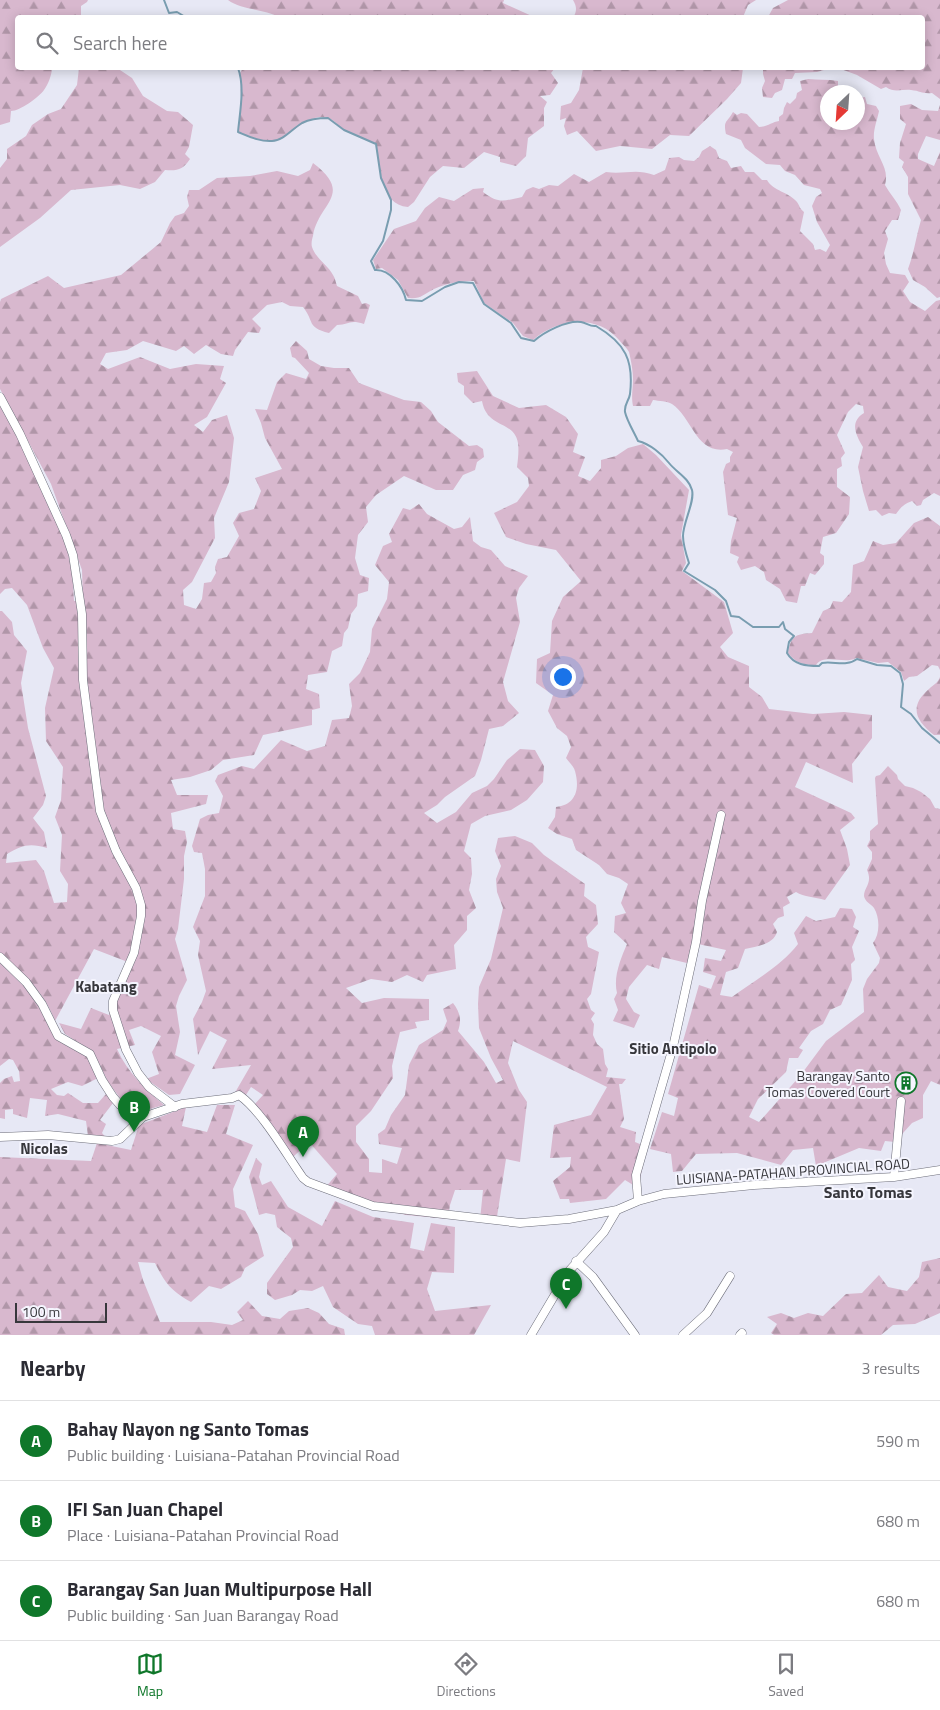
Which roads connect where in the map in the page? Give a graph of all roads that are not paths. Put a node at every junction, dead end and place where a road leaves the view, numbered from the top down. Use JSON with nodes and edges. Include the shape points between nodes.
{"nodes":[{"id":1,"x":0,"y":397,"type":"edge"},
{"id":2,"x":721,"y":815,"type":"dead end"},
{"id":3,"x":0,"y":958,"type":"edge"},
{"id":4,"x":901,"y":1101,"type":"dead end"},
{"id":5,"x":174,"y":1107,"type":"junction"},
{"id":6,"x":143,"y":1117,"type":"junction"},
{"id":7,"x":0,"y":1138,"type":"edge"},
{"id":8,"x":940,"y":1170,"type":"edge"},
{"id":9,"x":894,"y":1177,"type":"junction"},
{"id":10,"x":638,"y":1201,"type":"junction"},
{"id":11,"x":617,"y":1210,"type":"junction"},
{"id":12,"x":576,"y":1261,"type":"junction"},
{"id":13,"x":730,"y":1276,"type":"dead end"},
{"id":14,"x":531,"y":1335,"type":"edge"},
{"id":15,"x":635,"y":1335,"type":"edge"},
{"id":16,"x":683,"y":1335,"type":"edge"}],
"edges":[{"from":1,"to":5,"type":"street","via":[[20,434],[73,555],[82,614],[83,674],[100,811],[141,905],[134,953],[113,1000],[114,1010],[126,1050],[138,1073],[149,1087]]},
{"from":2,"to":10,"type":"street","via":[[673,1047],[636,1175]]},
{"from":3,"to":6,"type":"street","via":[[26,982],[42,1004],[58,1036],[90,1054],[106,1088],[120,1105]]},
{"from":4,"to":9,"type":"street"},
{"from":5,"to":6,"type":"street","name":"LUISIANA-PATAHAN PROVINCIAL ROAD"},
{"from":5,"to":11,"type":"street","name":"LUISIANA-PATAHAN PROVINCIAL ROAD","via":[[239,1095],[268,1126],[308,1182],[373,1206],[520,1224],[568,1220]]},
{"from":6,"to":7,"type":"street","via":[[120,1139],[112,1141],[48,1135]]},
{"from":8,"to":9,"type":"street","name":"LUISIANA-PATAHAN PROVINCIAL ROAD"},
{"from":9,"to":10,"type":"street","name":"LUISIANA-PATAHAN PROVINCIAL ROAD","via":[[724,1187],[664,1194]]},
{"from":10,"to":11,"type":"street","name":"LUISIANA-PATAHAN PROVINCIAL ROAD"},
{"from":11,"to":12,"type":"street","via":[[604,1232]]},
{"from":12,"to":14,"type":"street"},
{"from":12,"to":15,"type":"street","via":[[593,1277]]},
{"from":13,"to":16,"type":"street","via":[[707,1313]]}]}
